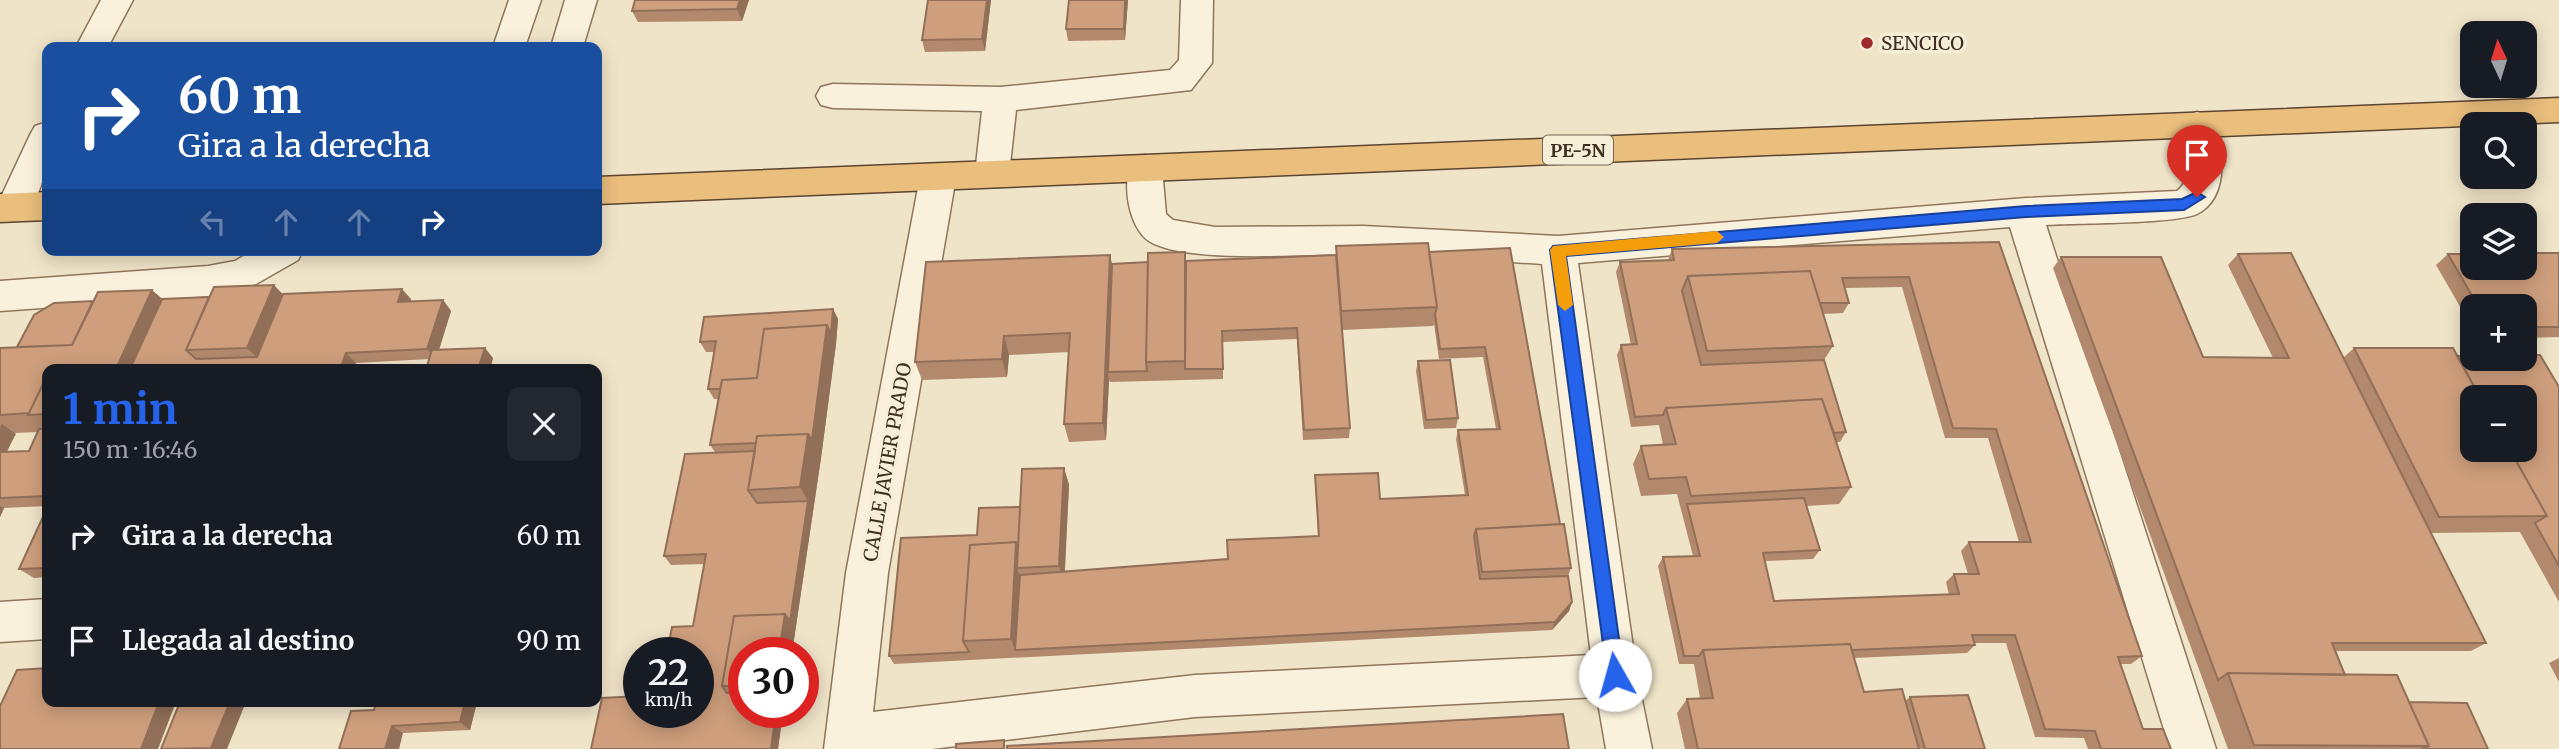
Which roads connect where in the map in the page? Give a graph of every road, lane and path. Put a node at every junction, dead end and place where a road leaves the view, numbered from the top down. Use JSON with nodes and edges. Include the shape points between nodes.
{"nodes":[{"id":1,"x":117,"y":0,"type":"edge"},
{"id":2,"x":525,"y":0,"type":"edge"},
{"id":3,"x":581,"y":0,"type":"edge"},
{"id":4,"x":1197,"y":0,"type":"edge"},
{"id":5,"x":95,"y":42,"type":"edge"},
{"id":6,"x":511,"y":42,"type":"edge"},
{"id":7,"x":568,"y":42,"type":"edge"},
{"id":8,"x":833,"y":96,"type":"dead end"},
{"id":9,"x":1000,"y":99,"type":"junction"},
{"id":10,"x":2559,"y":110,"type":"edge"},
{"id":11,"x":2197,"y":125,"type":"junction"},
{"id":12,"x":42,"y":148,"type":"edge"},
{"id":13,"x":1144,"y":168,"type":"junction"},
{"id":14,"x":992,"y":174,"type":"junction"},
{"id":15,"x":938,"y":177,"type":"junction"},
{"id":16,"x":602,"y":191,"type":"edge"},
{"id":17,"x":20,"y":207,"type":"edge"},
{"id":18,"x":2026,"y":212,"type":"junction"},
{"id":19,"x":1558,"y":250,"type":"junction"},
{"id":20,"x":274,"y":256,"type":"edge"},
{"id":21,"x":3,"y":303,"type":"edge"},
{"id":22,"x":42,"y":619,"type":"edge"},
{"id":23,"x":0,"y":622,"type":"edge"},
{"id":24,"x":1615,"y":675,"type":"junction"},
{"id":25,"x":848,"y":743,"type":"edge"},
{"id":26,"x":1629,"y":749,"type":"edge"},
{"id":27,"x":2193,"y":749,"type":"edge"}],
"edges":[{"from":1,"to":5,"type":"street"},
{"from":2,"to":6,"type":"street"},
{"from":3,"to":7,"type":"street"},
{"from":4,"to":9,"type":"street","via":[[1195,63],[1179,81]]},
{"from":8,"to":9,"type":"street"},
{"from":9,"to":14,"type":"street"},
{"from":10,"to":11,"type":"highway","number":"PE-5N"},
{"from":11,"to":13,"type":"highway","number":"PE-5N"},
{"from":11,"to":18,"type":"street","via":[[2206,179],[2191,201]]},
{"from":12,"to":17,"type":"street"},
{"from":13,"to":14,"type":"highway","number":"PE-5N"},
{"from":13,"to":19,"type":"street","via":[[1149,220],[1163,232],[1214,241],[1363,240]]},
{"from":14,"to":15,"type":"highway","number":"PE-5N"},
{"from":15,"to":16,"type":"highway","number":"PE-5N"},
{"from":15,"to":25,"type":"street","name":"CALLE JAVIER PRADO","via":[[867,573]]},
{"from":18,"to":19,"type":"street"},
{"from":18,"to":27,"type":"street","via":[[2028,233]]},
{"from":19,"to":24,"type":"street"},
{"from":20,"to":21,"type":"street","via":[[243,274],[208,281]]},
{"from":22,"to":23,"type":"street"},
{"from":24,"to":25,"type":"street","via":[[1195,696]]},
{"from":24,"to":26,"type":"street"}]}
